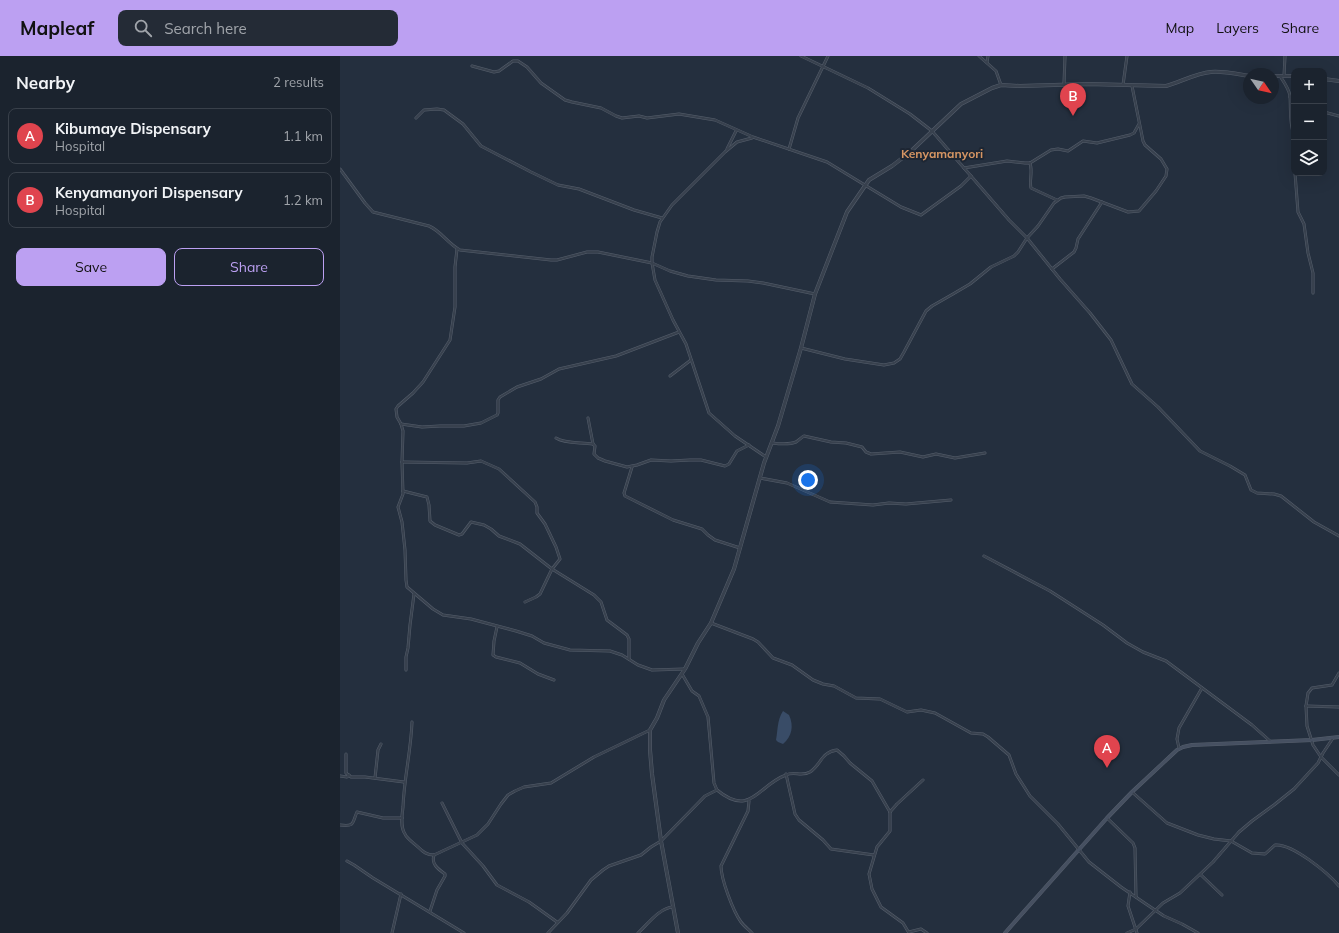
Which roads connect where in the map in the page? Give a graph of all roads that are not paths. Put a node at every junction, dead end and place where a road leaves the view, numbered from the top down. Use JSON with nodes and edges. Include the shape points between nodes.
{"nodes":[{"id":1,"x":801,"y":56,"type":"edge"},
{"id":2,"x":828,"y":56,"type":"edge"},
{"id":3,"x":979,"y":56,"type":"edge"},
{"id":4,"x":988,"y":56,"type":"edge"},
{"id":5,"x":1065,"y":56,"type":"edge"},
{"id":6,"x":1127,"y":56,"type":"edge"},
{"id":7,"x":1285,"y":56,"type":"edge"},
{"id":8,"x":987,"y":62,"type":"junction"},
{"id":9,"x":472,"y":66,"type":"dead end"},
{"id":10,"x":824,"y":67,"type":"junction"},
{"id":11,"x":1243,"y":75,"type":"edge"},
{"id":12,"x":1280,"y":76,"type":"joint"},
{"id":13,"x":1284,"y":76,"type":"junction"},
{"id":14,"x":1291,"y":76,"type":"edge"},
{"id":15,"x":1327,"y":79,"type":"edge"},
{"id":16,"x":1339,"y":81,"type":"edge"},
{"id":17,"x":1001,"y":85,"type":"junction"},
{"id":18,"x":1064,"y":85,"type":"junction"},
{"id":19,"x":1123,"y":85,"type":"junction"},
{"id":20,"x":1132,"y":86,"type":"junction"},
{"id":21,"x":1290,"y":97,"type":"joint"},
{"id":22,"x":1327,"y":113,"type":"edge"},
{"id":23,"x":1339,"y":116,"type":"edge"},
{"id":24,"x":416,"y":118,"type":"dead end"},
{"id":25,"x":1291,"y":118,"type":"edge"},
{"id":26,"x":1139,"y":124,"type":"junction"},
{"id":27,"x":736,"y":131,"type":"junction"},
{"id":28,"x":932,"y":131,"type":"junction"},
{"id":29,"x":753,"y":137,"type":"junction"},
{"id":30,"x":789,"y":149,"type":"junction"},
{"id":31,"x":725,"y":152,"type":"junction"},
{"id":32,"x":1030,"y":162,"type":"junction"},
{"id":33,"x":964,"y":168,"type":"junction"},
{"id":34,"x":340,"y":169,"type":"edge"},
{"id":35,"x":972,"y":176,"type":"junction"},
{"id":36,"x":1295,"y":176,"type":"edge"},
{"id":37,"x":865,"y":184,"type":"junction"},
{"id":38,"x":1057,"y":200,"type":"junction"},
{"id":39,"x":1102,"y":202,"type":"junction"},
{"id":40,"x":662,"y":218,"type":"junction"},
{"id":41,"x":1027,"y":238,"type":"junction"},
{"id":42,"x":457,"y":248,"type":"junction"},
{"id":43,"x":652,"y":263,"type":"junction"},
{"id":44,"x":1052,"y":269,"type":"junction"},
{"id":45,"x":1313,"y":293,"type":"dead end"},
{"id":46,"x":815,"y":294,"type":"junction"},
{"id":47,"x":679,"y":332,"type":"junction"},
{"id":48,"x":801,"y":348,"type":"junction"},
{"id":49,"x":691,"y":360,"type":"junction"},
{"id":50,"x":670,"y":376,"type":"dead end"},
{"id":51,"x":588,"y":418,"type":"dead end"},
{"id":52,"x":401,"y":424,"type":"junction"},
{"id":53,"x":556,"y":438,"type":"dead end"},
{"id":54,"x":772,"y":443,"type":"junction"},
{"id":55,"x":593,"y":444,"type":"junction"},
{"id":56,"x":749,"y":445,"type":"junction"},
{"id":57,"x":985,"y":453,"type":"dead end"},
{"id":58,"x":766,"y":457,"type":"junction"},
{"id":59,"x":402,"y":462,"type":"junction"},
{"id":60,"x":632,"y":467,"type":"junction"},
{"id":61,"x":760,"y":478,"type":"junction"},
{"id":62,"x":403,"y":491,"type":"junction"},
{"id":63,"x":951,"y":500,"type":"dead end"},
{"id":64,"x":1339,"y":536,"type":"edge"},
{"id":65,"x":740,"y":548,"type":"junction"},
{"id":66,"x":984,"y":556,"type":"dead end"},
{"id":67,"x":552,"y":570,"type":"junction"},
{"id":68,"x":414,"y":594,"type":"junction"},
{"id":69,"x":525,"y":602,"type":"dead end"},
{"id":70,"x":711,"y":623,"type":"junction"},
{"id":71,"x":497,"y":627,"type":"junction"},
{"id":72,"x":629,"y":659,"type":"junction"},
{"id":73,"x":685,"y":669,"type":"junction"},
{"id":74,"x":406,"y":670,"type":"dead end"},
{"id":75,"x":1339,"y":673,"type":"edge"},
{"id":76,"x":682,"y":674,"type":"junction"},
{"id":77,"x":554,"y":680,"type":"dead end"},
{"id":78,"x":1202,"y":688,"type":"junction"},
{"id":79,"x":1306,"y":706,"type":"junction"},
{"id":80,"x":1339,"y":707,"type":"edge"},
{"id":81,"x":412,"y":722,"type":"dead end"},
{"id":82,"x":650,"y":730,"type":"junction"},
{"id":83,"x":1334,"y":737,"type":"junction"},
{"id":84,"x":1339,"y":737,"type":"edge"},
{"id":85,"x":1312,"y":740,"type":"junction"},
{"id":86,"x":1270,"y":741,"type":"junction"},
{"id":87,"x":381,"y":744,"type":"dead end"},
{"id":88,"x":1179,"y":749,"type":"junction"},
{"id":89,"x":346,"y":754,"type":"dead end"},
{"id":90,"x":1321,"y":757,"type":"junction"},
{"id":91,"x":786,"y":774,"type":"junction"},
{"id":92,"x":349,"y":775,"type":"junction"},
{"id":93,"x":1339,"y":775,"type":"edge"},
{"id":94,"x":340,"y":776,"type":"edge"},
{"id":95,"x":375,"y":778,"type":"junction"},
{"id":96,"x":923,"y":780,"type":"dead end"},
{"id":97,"x":404,"y":782,"type":"junction"},
{"id":98,"x":717,"y":790,"type":"junction"},
{"id":99,"x":1132,"y":792,"type":"junction"},
{"id":100,"x":749,"y":801,"type":"junction"},
{"id":101,"x":442,"y":802,"type":"dead end"},
{"id":102,"x":890,"y":812,"type":"junction"},
{"id":103,"x":402,"y":818,"type":"junction"},
{"id":104,"x":1107,"y":818,"type":"junction"},
{"id":105,"x":340,"y":825,"type":"edge"},
{"id":106,"x":662,"y":841,"type":"junction"},
{"id":107,"x":1231,"y":841,"type":"junction"},
{"id":108,"x":462,"y":842,"type":"junction"},
{"id":109,"x":1078,"y":850,"type":"junction"},
{"id":110,"x":434,"y":855,"type":"junction"},
{"id":111,"x":874,"y":856,"type":"junction"},
{"id":112,"x":347,"y":861,"type":"dead end"},
{"id":113,"x":1201,"y":874,"type":"junction"},
{"id":114,"x":1339,"y":886,"type":"edge"},
{"id":115,"x":1130,"y":892,"type":"junction"},
{"id":116,"x":401,"y":894,"type":"junction"},
{"id":117,"x":1222,"y":895,"type":"dead end"},
{"id":118,"x":1136,"y":897,"type":"junction"},
{"id":119,"x":673,"y":907,"type":"junction"},
{"id":120,"x":1156,"y":910,"type":"junction"},
{"id":121,"x":429,"y":912,"type":"junction"},
{"id":122,"x":557,"y":922,"type":"junction"},
{"id":123,"x":1136,"y":929,"type":"junction"},
{"id":124,"x":909,"y":932,"type":"edge"},
{"id":125,"x":392,"y":933,"type":"edge"},
{"id":126,"x":464,"y":933,"type":"edge"},
{"id":127,"x":548,"y":933,"type":"edge"},
{"id":128,"x":638,"y":933,"type":"edge"},
{"id":129,"x":678,"y":933,"type":"edge"},
{"id":130,"x":752,"y":933,"type":"edge"},
{"id":131,"x":927,"y":933,"type":"edge"},
{"id":132,"x":1005,"y":933,"type":"edge"},
{"id":133,"x":1126,"y":933,"type":"edge"},
{"id":134,"x":1137,"y":933,"type":"edge"},
{"id":135,"x":1198,"y":933,"type":"edge"}],
"edges":[{"from":1,"to":10,"type":"street"},
{"from":2,"to":10,"type":"street"},
{"from":3,"to":8,"type":"street"},
{"from":4,"to":8,"type":"street"},
{"from":5,"to":18,"type":"street"},
{"from":6,"to":19,"type":"street"},
{"from":7,"to":13,"type":"street"},
{"from":8,"to":17,"type":"street","via":[[996,71]]},
{"from":9,"to":27,"type":"street","via":[[494,72],[516,60],[565,100],[601,108],[625,118],[683,114],[711,119]]},
{"from":10,"to":28,"type":"street","via":[[868,88]]},
{"from":10,"to":30,"type":"street","via":[[798,118]]},
{"from":11,"to":20,"type":"street","via":[[1211,72],[1166,86]]},
{"from":12,"to":13,"type":"street"},
{"from":12,"to":21,"type":"street"},
{"from":13,"to":14,"type":"street"},
{"from":15,"to":16,"type":"street"},
{"from":17,"to":18,"type":"street"},
{"from":17,"to":28,"type":"street","via":[[961,104]]},
{"from":18,"to":19,"type":"street"},
{"from":19,"to":20,"type":"street"},
{"from":20,"to":26,"type":"street"},
{"from":21,"to":25,"type":"street"},
{"from":22,"to":23,"type":"street"},
{"from":24,"to":40,"type":"street","via":[[424,110],[444,110],[463,124],[481,146],[531,172],[558,185],[579,189]]},
{"from":26,"to":32,"type":"street","via":[[1130,135],[1096,143],[1083,141],[1068,151],[1051,150]]},
{"from":26,"to":39,"type":"street","via":[[1145,145],[1165,164],[1166,176],[1156,192],[1138,211],[1128,212]]},
{"from":27,"to":29,"type":"street"},
{"from":27,"to":31,"type":"street"},
{"from":28,"to":33,"type":"street"},
{"from":28,"to":37,"type":"street","via":[[909,153]]},
{"from":29,"to":30,"type":"street"},
{"from":29,"to":31,"type":"street","via":[[737,142]]},
{"from":30,"to":37,"type":"street","via":[[827,162]]},
{"from":31,"to":40,"type":"street","via":[[682,194]]},
{"from":32,"to":33,"type":"street","via":[[1007,162]]},
{"from":32,"to":38,"type":"street","via":[[1031,188]]},
{"from":33,"to":35,"type":"street"},
{"from":34,"to":42,"type":"street","via":[[373,212],[429,226]]},
{"from":35,"to":37,"type":"street","via":[[921,215],[901,207]]},
{"from":35,"to":41,"type":"street"},
{"from":36,"to":45,"type":"street","via":[[1298,212],[1304,224],[1313,273]]},
{"from":37,"to":46,"type":"street","via":[[847,212]]},
{"from":38,"to":39,"type":"street","via":[[1084,196]]},
{"from":38,"to":41,"type":"street"},
{"from":39,"to":44,"type":"street","via":[[1078,239],[1074,252]]},
{"from":40,"to":43,"type":"street"},
{"from":41,"to":44,"type":"street"},
{"from":41,"to":48,"type":"street","via":[[1014,256],[990,267],[970,284],[926,311],[900,359],[894,363],[884,365],[845,359]]},
{"from":42,"to":43,"type":"street","via":[[551,260],[598,252]]},
{"from":42,"to":52,"type":"street","via":[[455,307],[450,340],[423,382],[397,408],[397,417]]},
{"from":43,"to":46,"type":"street","via":[[694,277],[763,283]]},
{"from":43,"to":47,"type":"street","via":[[655,280]]},
{"from":44,"to":64,"type":"street","via":[[1111,340],[1132,384],[1200,451],[1245,476],[1251,490],[1281,496],[1314,522]]},
{"from":46,"to":48,"type":"street"},
{"from":47,"to":49,"type":"street"},
{"from":47,"to":52,"type":"street","via":[[616,356],[559,369],[541,379],[521,385],[500,397],[498,414],[481,423],[422,427]]},
{"from":48,"to":54,"type":"street"},
{"from":49,"to":50,"type":"street"},
{"from":49,"to":56,"type":"street","via":[[709,413],[734,436]]},
{"from":51,"to":55,"type":"street"},
{"from":52,"to":59,"type":"street"},
{"from":53,"to":55,"type":"street"},
{"from":54,"to":57,"type":"street","via":[[797,442],[804,436],[862,447],[871,454],[900,452],[955,458]]},
{"from":54,"to":58,"type":"street"},
{"from":55,"to":60,"type":"street","via":[[594,454],[598,458]]},
{"from":56,"to":58,"type":"street"},
{"from":56,"to":60,"type":"street","via":[[737,451],[725,466],[701,460],[650,460]]},
{"from":58,"to":61,"type":"street"},
{"from":59,"to":62,"type":"street"},
{"from":59,"to":67,"type":"street","via":[[477,461],[500,469],[536,504],[537,513],[559,555],[559,561]]},
{"from":60,"to":65,"type":"street","via":[[625,496],[673,520],[702,529],[715,540]]},
{"from":61,"to":63,"type":"street","via":[[788,483],[830,502],[873,505]]},
{"from":61,"to":65,"type":"street"},
{"from":62,"to":67,"type":"street","via":[[427,497],[430,521],[434,525],[459,535],[471,522],[484,525],[499,536],[520,544]]},
{"from":62,"to":68,"type":"street","via":[[398,507],[402,522],[407,587]]},
{"from":65,"to":70,"type":"street"},
{"from":66,"to":78,"type":"street","via":[[1050,591],[1127,643],[1166,661]]},
{"from":67,"to":69,"type":"street","via":[[540,594]]},
{"from":67,"to":72,"type":"street","via":[[598,599],[610,624],[628,635]]},
{"from":68,"to":71,"type":"street","via":[[443,615],[471,619]]},
{"from":68,"to":74,"type":"street"},
{"from":70,"to":73,"type":"street"},
{"from":70,"to":109,"type":"street","via":[[753,639],[773,658],[792,665],[813,680],[834,686],[856,698],[880,699],[907,712],[921,710],[935,713],[972,732],[988,737],[1009,755],[1016,774],[1030,796],[1058,824]]},
{"from":71,"to":72,"type":"street","via":[[524,633],[564,649],[610,651]]},
{"from":71,"to":77,"type":"street","via":[[493,655],[520,663]]},
{"from":72,"to":73,"type":"street","via":[[652,670]]},
{"from":73,"to":76,"type":"street"},
{"from":75,"to":79,"type":"street","via":[[1332,685],[1312,688],[1308,693]]},
{"from":76,"to":82,"type":"street","via":[[664,700]]},
{"from":76,"to":98,"type":"street","via":[[692,691],[699,696],[708,717],[714,783]]},
{"from":78,"to":86,"type":"street"},
{"from":78,"to":88,"type":"street","via":[[1180,728],[1177,739]]},
{"from":79,"to":80,"type":"street"},
{"from":79,"to":85,"type":"street","via":[[1307,726]]},
{"from":81,"to":97,"type":"street"},
{"from":82,"to":106,"type":"street","via":[[652,774]]},
{"from":82,"to":108,"type":"street","via":[[594,757],[551,783],[524,787],[508,795],[484,829]]},
{"from":83,"to":84,"type":"main road"},
{"from":83,"to":85,"type":"main road"},
{"from":83,"to":90,"type":"street"},
{"from":85,"to":86,"type":"main road"},
{"from":85,"to":90,"type":"street"},
{"from":86,"to":88,"type":"main road","via":[[1192,745]]},
{"from":87,"to":95,"type":"street"},
{"from":88,"to":99,"type":"main road"},
{"from":89,"to":92,"type":"street","via":[[346,773]]},
{"from":90,"to":93,"type":"street"},
{"from":90,"to":107,"type":"street","via":[[1294,789],[1252,821]]},
{"from":91,"to":100,"type":"street"},
{"from":91,"to":102,"type":"street","via":[[808,773],[823,756],[837,750],[872,781]]},
{"from":91,"to":111,"type":"street","via":[[795,814],[799,820],[833,850]]},
{"from":92,"to":94,"type":"street"},
{"from":92,"to":95,"type":"street"},
{"from":95,"to":97,"type":"street"},
{"from":96,"to":102,"type":"street"},
{"from":97,"to":103,"type":"street"},
{"from":98,"to":100,"type":"street","via":[[728,798]]},
{"from":98,"to":106,"type":"street","via":[[697,803]]},
{"from":99,"to":104,"type":"main road"},
{"from":99,"to":107,"type":"street","via":[[1167,822],[1198,835]]},
{"from":100,"to":130,"type":"street","via":[[748,811],[721,866],[721,873],[734,910]]},
{"from":101,"to":108,"type":"street"},
{"from":102,"to":111,"type":"street","via":[[890,831],[878,845]]},
{"from":103,"to":105,"type":"street","via":[[383,818],[356,812],[351,825]]},
{"from":103,"to":110,"type":"street","via":[[404,834],[423,852]]},
{"from":104,"to":109,"type":"main road"},
{"from":104,"to":118,"type":"street","via":[[1134,843]]},
{"from":106,"to":119,"type":"street"},
{"from":106,"to":122,"type":"street","via":[[641,855],[603,870],[591,880],[567,913]]},
{"from":107,"to":113,"type":"street"},
{"from":107,"to":114,"type":"street","via":[[1257,854],[1265,854],[1275,845],[1288,847],[1299,852]]},
{"from":108,"to":110,"type":"street"},
{"from":108,"to":122,"type":"street","via":[[497,885]]},
{"from":109,"to":115,"type":"street","via":[[1089,862]]},
{"from":109,"to":132,"type":"main road"},
{"from":110,"to":121,"type":"street","via":[[433,864],[445,876]]},
{"from":111,"to":124,"type":"street","via":[[869,878],[876,898],[881,907],[903,923]]},
{"from":112,"to":116,"type":"street"},
{"from":113,"to":117,"type":"street"},
{"from":113,"to":120,"type":"street"},
{"from":115,"to":118,"type":"street"},
{"from":115,"to":123,"type":"street","via":[[1128,906]]},
{"from":116,"to":121,"type":"street"},
{"from":116,"to":125,"type":"street"},
{"from":118,"to":120,"type":"street"},
{"from":119,"to":128,"type":"street","via":[[660,912]]},
{"from":119,"to":129,"type":"street"},
{"from":120,"to":123,"type":"street"},
{"from":120,"to":135,"type":"street"},
{"from":121,"to":126,"type":"street"},
{"from":122,"to":127,"type":"street"},
{"from":123,"to":133,"type":"street"},
{"from":123,"to":134,"type":"street"},
{"from":124,"to":131,"type":"street","via":[[921,929]]}]}
